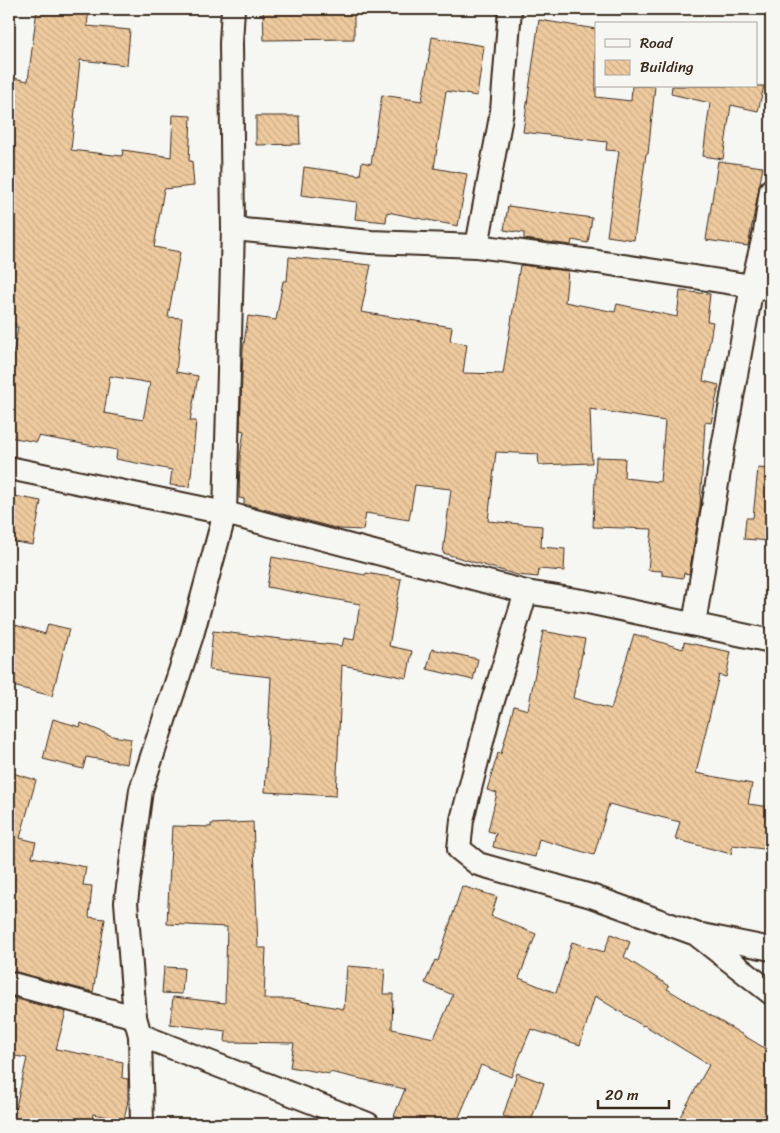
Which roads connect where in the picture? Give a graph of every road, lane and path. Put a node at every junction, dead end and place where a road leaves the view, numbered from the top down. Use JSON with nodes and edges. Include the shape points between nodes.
{"nodes":[{"id":1,"x":233,"y":9,"type":"edge"},
{"id":2,"x":510,"y":9,"type":"edge"},
{"id":3,"x":771,"y":190,"type":"edge"},
{"id":4,"x":233,"y":229,"type":"junction"},
{"id":5,"x":477,"y":246,"type":"junction"},
{"id":6,"x":762,"y":287,"type":"edge"},
{"id":7,"x":9,"y":468,"type":"edge"},
{"id":8,"x":225,"y":513,"type":"junction"},
{"id":9,"x":526,"y":592,"type":"junction"},
{"id":10,"x":694,"y":624,"type":"junction"},
{"id":11,"x":771,"y":641,"type":"edge"},
{"id":12,"x":696,"y":934,"type":"junction"},
{"id":13,"x":771,"y":949,"type":"edge"},
{"id":14,"x":9,"y":983,"type":"edge"},
{"id":15,"x":771,"y":993,"type":"edge"},
{"id":16,"x":138,"y":1026,"type":"junction"},
{"id":17,"x":142,"y":1124,"type":"edge"},
{"id":18,"x":368,"y":1124,"type":"edge"}],
"edges":[{"from":1,"to":4,"type":"street","via":[[230,43]]},
{"from":2,"to":5,"type":"street","via":[[502,111]]},
{"from":3,"to":6,"type":"street","via":[[764,232]]},
{"from":4,"to":5,"type":"street","via":[[371,242]]},
{"from":4,"to":8,"type":"street"},
{"from":5,"to":6,"type":"street"},
{"from":6,"to":10,"type":"street","via":[[722,453]]},
{"from":7,"to":8,"type":"street"},
{"from":8,"to":9,"type":"street"},
{"from":8,"to":16,"type":"street","via":[[192,635],[141,790],[126,902]]},
{"from":9,"to":10,"type":"street"},
{"from":9,"to":12,"type":"street","via":[[489,714],[462,820],[460,849],[478,864],[591,896]]},
{"from":10,"to":11,"type":"street"},
{"from":12,"to":13,"type":"street"},
{"from":12,"to":15,"type":"street"},
{"from":14,"to":16,"type":"street"},
{"from":16,"to":17,"type":"street"},
{"from":16,"to":18,"type":"street"}]}
